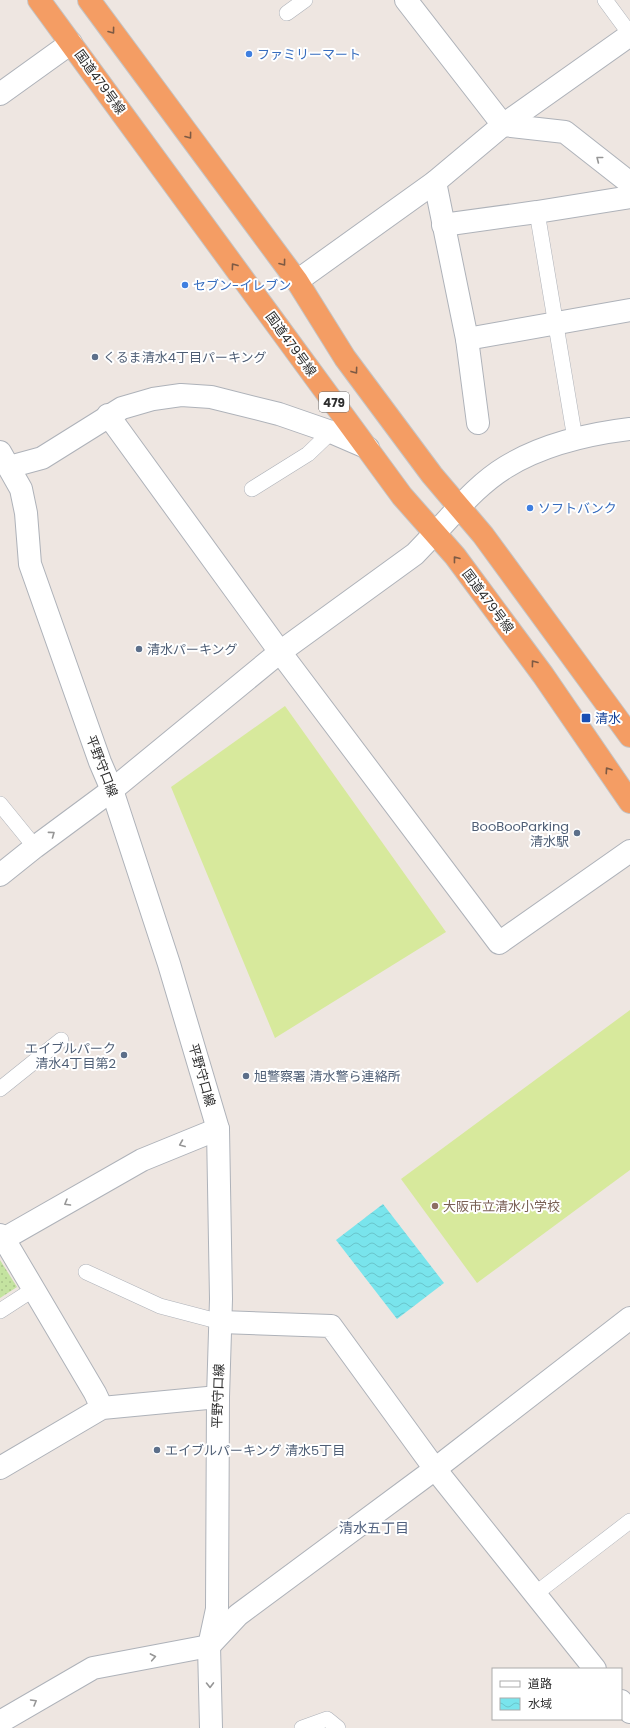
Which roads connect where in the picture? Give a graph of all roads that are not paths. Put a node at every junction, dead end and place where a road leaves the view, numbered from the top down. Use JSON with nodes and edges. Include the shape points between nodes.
{"nodes":[{"id":1,"x":39,"y":0,"type":"edge"},
{"id":2,"x":89,"y":0,"type":"edge"},
{"id":3,"x":304,"y":0,"type":"edge"},
{"id":4,"x":406,"y":0,"type":"edge"},
{"id":5,"x":605,"y":0,"type":"edge"},
{"id":6,"x":287,"y":13,"type":"dead end"},
{"id":7,"x":630,"y":34,"type":"edge"},
{"id":8,"x":71,"y":43,"type":"junction"},
{"id":9,"x":0,"y":94,"type":"edge"},
{"id":10,"x":503,"y":125,"type":"junction"},
{"id":11,"x":435,"y":182,"type":"junction"},
{"id":12,"x":630,"y":183,"type":"edge"},
{"id":13,"x":630,"y":197,"type":"edge"},
{"id":14,"x":537,"y":212,"type":"junction"},
{"id":15,"x":443,"y":225,"type":"junction"},
{"id":16,"x":297,"y":281,"type":"junction"},
{"id":17,"x":630,"y":310,"type":"edge"},
{"id":18,"x":556,"y":324,"type":"junction"},
{"id":19,"x":467,"y":339,"type":"junction"},
{"id":20,"x":108,"y":415,"type":"junction"},
{"id":21,"x":478,"y":423,"type":"dead end"},
{"id":22,"x":331,"y":432,"type":"junction"},
{"id":23,"x":627,"y":433,"type":"edge"},
{"id":24,"x":575,"y":439,"type":"junction"},
{"id":25,"x":368,"y":448,"type":"junction"},
{"id":26,"x":3,"y":464,"type":"edge"},
{"id":27,"x":252,"y":489,"type":"dead end"},
{"id":28,"x":460,"y":507,"type":"junction"},
{"id":29,"x":435,"y":533,"type":"junction"},
{"id":30,"x":280,"y":652,"type":"junction"},
{"id":31,"x":630,"y":736,"type":"edge"},
{"id":32,"x":112,"y":790,"type":"junction"},
{"id":33,"x":630,"y":802,"type":"edge"},
{"id":34,"x":0,"y":804,"type":"edge"},
{"id":35,"x":35,"y":847,"type":"junction"},
{"id":36,"x":630,"y":851,"type":"edge"},
{"id":37,"x":0,"y":876,"type":"edge"},
{"id":38,"x":61,"y":1040,"type":"dead end"},
{"id":39,"x":0,"y":1089,"type":"edge"},
{"id":40,"x":218,"y":1129,"type":"junction"},
{"id":41,"x":1,"y":1239,"type":"edge"},
{"id":42,"x":86,"y":1272,"type":"dead end"},
{"id":43,"x":34,"y":1289,"type":"junction"},
{"id":44,"x":0,"y":1311,"type":"edge"},
{"id":45,"x":630,"y":1318,"type":"edge"},
{"id":46,"x":221,"y":1322,"type":"junction"},
{"id":47,"x":218,"y":1397,"type":"junction"},
{"id":48,"x":102,"y":1408,"type":"junction"},
{"id":49,"x":0,"y":1468,"type":"edge"},
{"id":50,"x":435,"y":1469,"type":"junction"},
{"id":51,"x":630,"y":1521,"type":"edge"},
{"id":52,"x":535,"y":1594,"type":"junction"},
{"id":53,"x":209,"y":1646,"type":"junction"},
{"id":54,"x":595,"y":1668,"type":"edge"},
{"id":55,"x":622,"y":1702,"type":"edge"},
{"id":56,"x":630,"y":1712,"type":"edge"},
{"id":57,"x":0,"y":1722,"type":"edge"},
{"id":58,"x":211,"y":1728,"type":"edge"},
{"id":59,"x":302,"y":1728,"type":"edge"},
{"id":60,"x":338,"y":1728,"type":"edge"}],
"edges":[{"from":1,"to":8,"type":"highway","name":"国道479号線","number":"479"},
{"from":2,"to":16,"type":"highway","number":"479","one_way":true},
{"from":3,"to":6,"type":"lane"},
{"from":4,"to":10,"type":"street"},
{"from":5,"to":7,"type":"lane"},
{"from":7,"to":10,"type":"street"},
{"from":8,"to":9,"type":"street"},
{"from":25,"to":8,"type":"highway","name":"国道479号線","number":"479","one_way":true},
{"from":10,"to":11,"type":"street"},
{"from":12,"to":10,"type":"street","one_way":true,"via":[[565,132]]},
{"from":11,"to":15,"type":"street"},
{"from":11,"to":16,"type":"street"},
{"from":13,"to":14,"type":"street"},
{"from":14,"to":15,"type":"street"},
{"from":14,"to":18,"type":"lane"},
{"from":15,"to":19,"type":"street"},
{"from":16,"to":28,"type":"highway","number":"479","one_way":true,"via":[[346,358],[432,475]]},
{"from":17,"to":18,"type":"street"},
{"from":18,"to":19,"type":"street"},
{"from":18,"to":24,"type":"lane"},
{"from":19,"to":21,"type":"street"},
{"from":20,"to":22,"type":"street","via":[[153,399],[181,395],[204,397],[279,414]]},
{"from":20,"to":26,"type":"street","via":[[42,458]]},
{"from":20,"to":30,"type":"street"},
{"from":22,"to":25,"type":"street"},
{"from":22,"to":27,"type":"lane","via":[[308,454]]},
{"from":23,"to":24,"type":"street"},
{"from":24,"to":28,"type":"street","via":[[532,454],[506,467]]},
{"from":25,"to":29,"type":"highway","name":"国道479号線","number":"479","via":[[402,496]]},
{"from":26,"to":32,"type":"street","name":"平野守口線","via":[[21,489],[26,513],[30,564]]},
{"from":28,"to":29,"type":"street"},
{"from":28,"to":31,"type":"highway","number":"479"},
{"from":29,"to":30,"type":"street","via":[[415,554]]},
{"from":33,"to":29,"type":"highway","name":"国道479号線","number":"479","one_way":true,"via":[[543,675]]},
{"from":30,"to":32,"type":"street"},
{"from":30,"to":36,"type":"street","via":[[499,944]]},
{"from":35,"to":32,"type":"street","one_way":true},
{"from":32,"to":40,"type":"street","name":"平野守口線","via":[[169,964]]},
{"from":34,"to":35,"type":"lane"},
{"from":35,"to":37,"type":"street"},
{"from":38,"to":39,"type":"lane"},
{"from":40,"to":41,"type":"street","one_way":true,"via":[[142,1160]]},
{"from":40,"to":46,"type":"street","name":"平野守口線"},
{"from":41,"to":43,"type":"street"},
{"from":42,"to":46,"type":"lane","via":[[160,1306]]},
{"from":43,"to":44,"type":"lane"},
{"from":43,"to":48,"type":"street"},
{"from":45,"to":50,"type":"street"},
{"from":46,"to":47,"type":"street","name":"平野守口線"},
{"from":46,"to":50,"type":"street","via":[[331,1326]]},
{"from":47,"to":48,"type":"street"},
{"from":47,"to":53,"type":"street","name":"平野守口線","via":[[217,1609]]},
{"from":48,"to":49,"type":"street"},
{"from":50,"to":52,"type":"street"},
{"from":50,"to":53,"type":"street","via":[[238,1615]]},
{"from":51,"to":52,"type":"lane"},
{"from":52,"to":54,"type":"street"},
{"from":57,"to":53,"type":"street","one_way":true,"via":[[93,1668]]},
{"from":53,"to":58,"type":"street","name":"平野守口線","one_way":true},
{"from":55,"to":56,"type":"street"},
{"from":59,"to":60,"type":"lane","via":[[327,1719]]}]}
